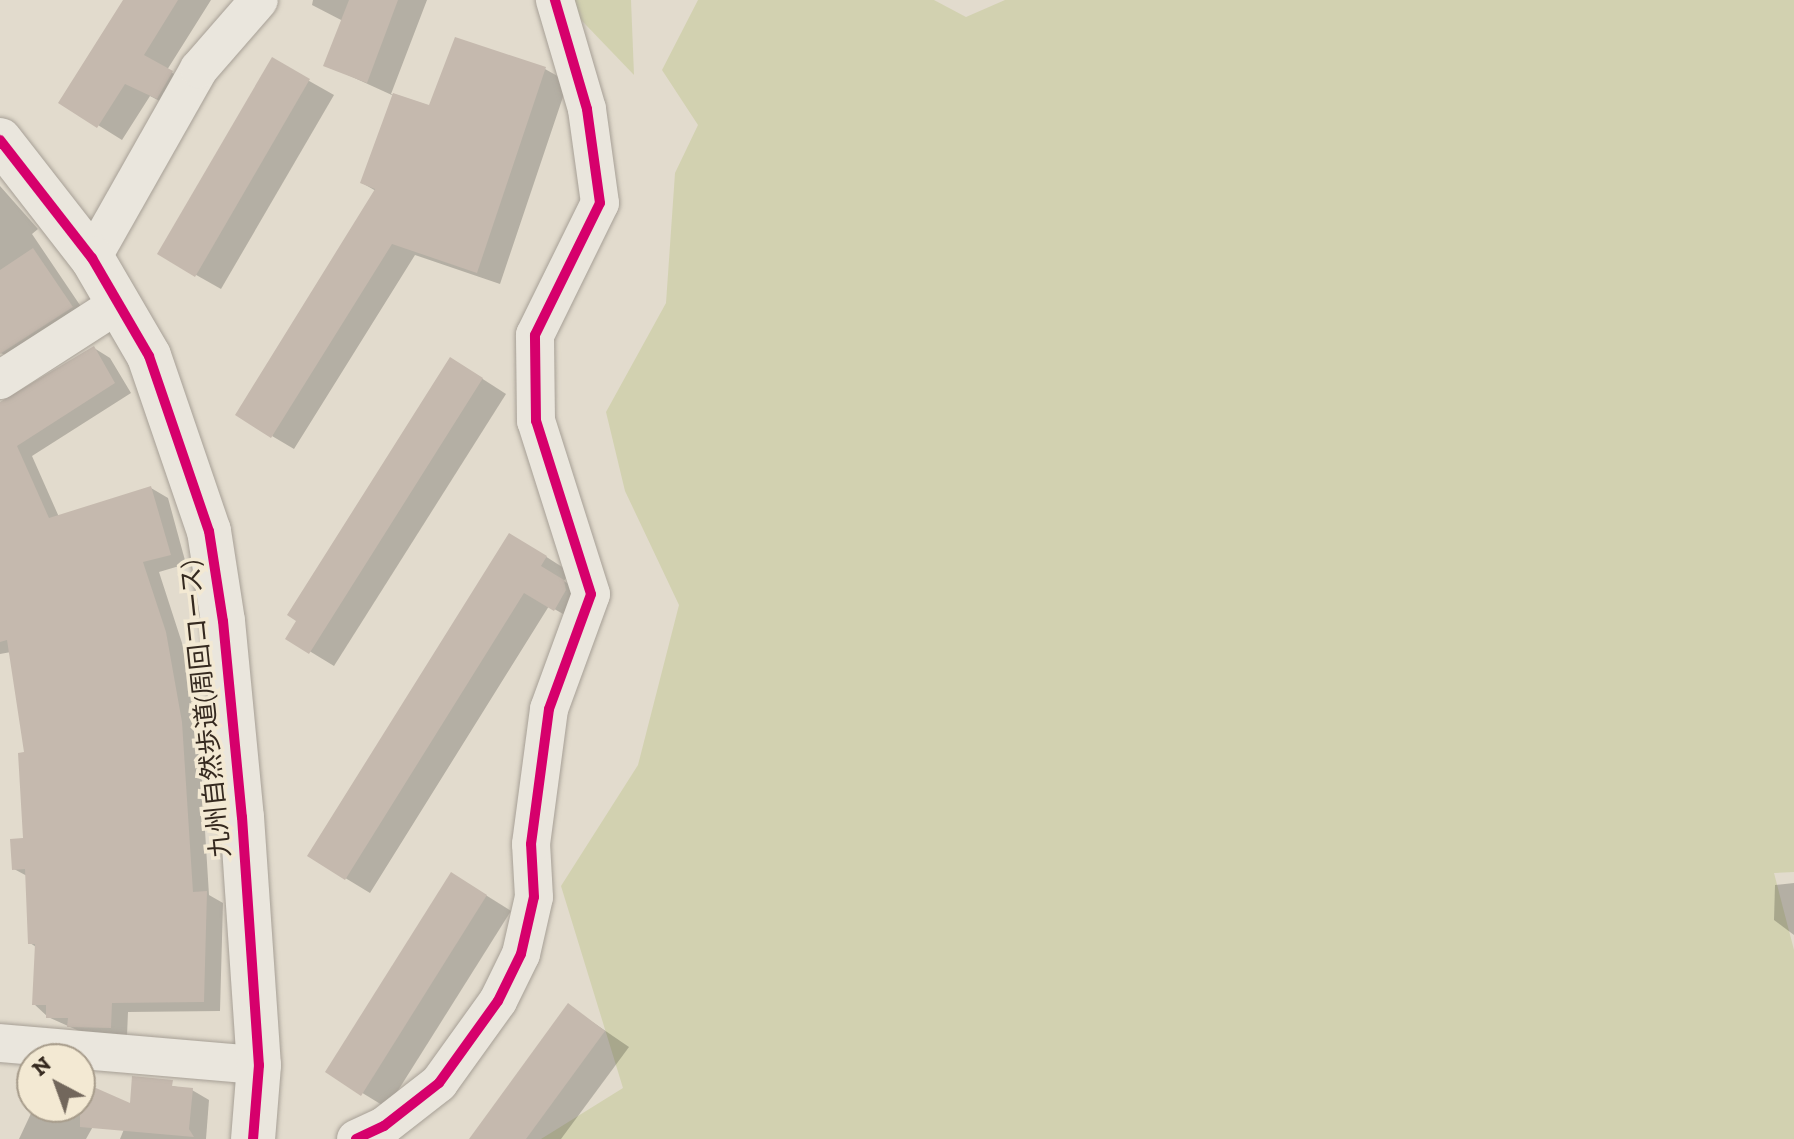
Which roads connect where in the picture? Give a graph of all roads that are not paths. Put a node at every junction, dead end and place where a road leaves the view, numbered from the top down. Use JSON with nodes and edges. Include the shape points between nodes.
{"nodes":[{"id":1,"x":259,"y":0,"type":"edge"},
{"id":2,"x":555,"y":0,"type":"edge"},
{"id":3,"x":0,"y":140,"type":"edge"},
{"id":4,"x":92,"y":258,"type":"junction"},
{"id":5,"x":118,"y":304,"type":"junction"},
{"id":6,"x":0,"y":380,"type":"edge"},
{"id":7,"x":0,"y":1043,"type":"edge"},
{"id":8,"x":259,"y":1065,"type":"junction"},
{"id":9,"x":253,"y":1139,"type":"edge"},
{"id":10,"x":356,"y":1139,"type":"edge"}],
"edges":[{"from":1,"to":4,"type":"street","via":[[199,69]]},
{"from":2,"to":10,"type":"street","via":[[587,109],[600,203],[535,335],[536,421],[591,594],[549,709],[531,844],[534,897],[521,954],[498,1001],[439,1083],[384,1126]]},
{"from":3,"to":4,"type":"street","name":"九州自然歩道(周回コース)"},
{"from":4,"to":5,"type":"street","name":"九州自然歩道(周回コース)"},
{"from":5,"to":6,"type":"street"},
{"from":5,"to":8,"type":"street","name":"九州自然歩道(周回コース)","via":[[149,356],[209,531],[241,802]]},
{"from":7,"to":8,"type":"street"},
{"from":8,"to":9,"type":"street","name":"九州自然歩道(周回コース)"}]}
